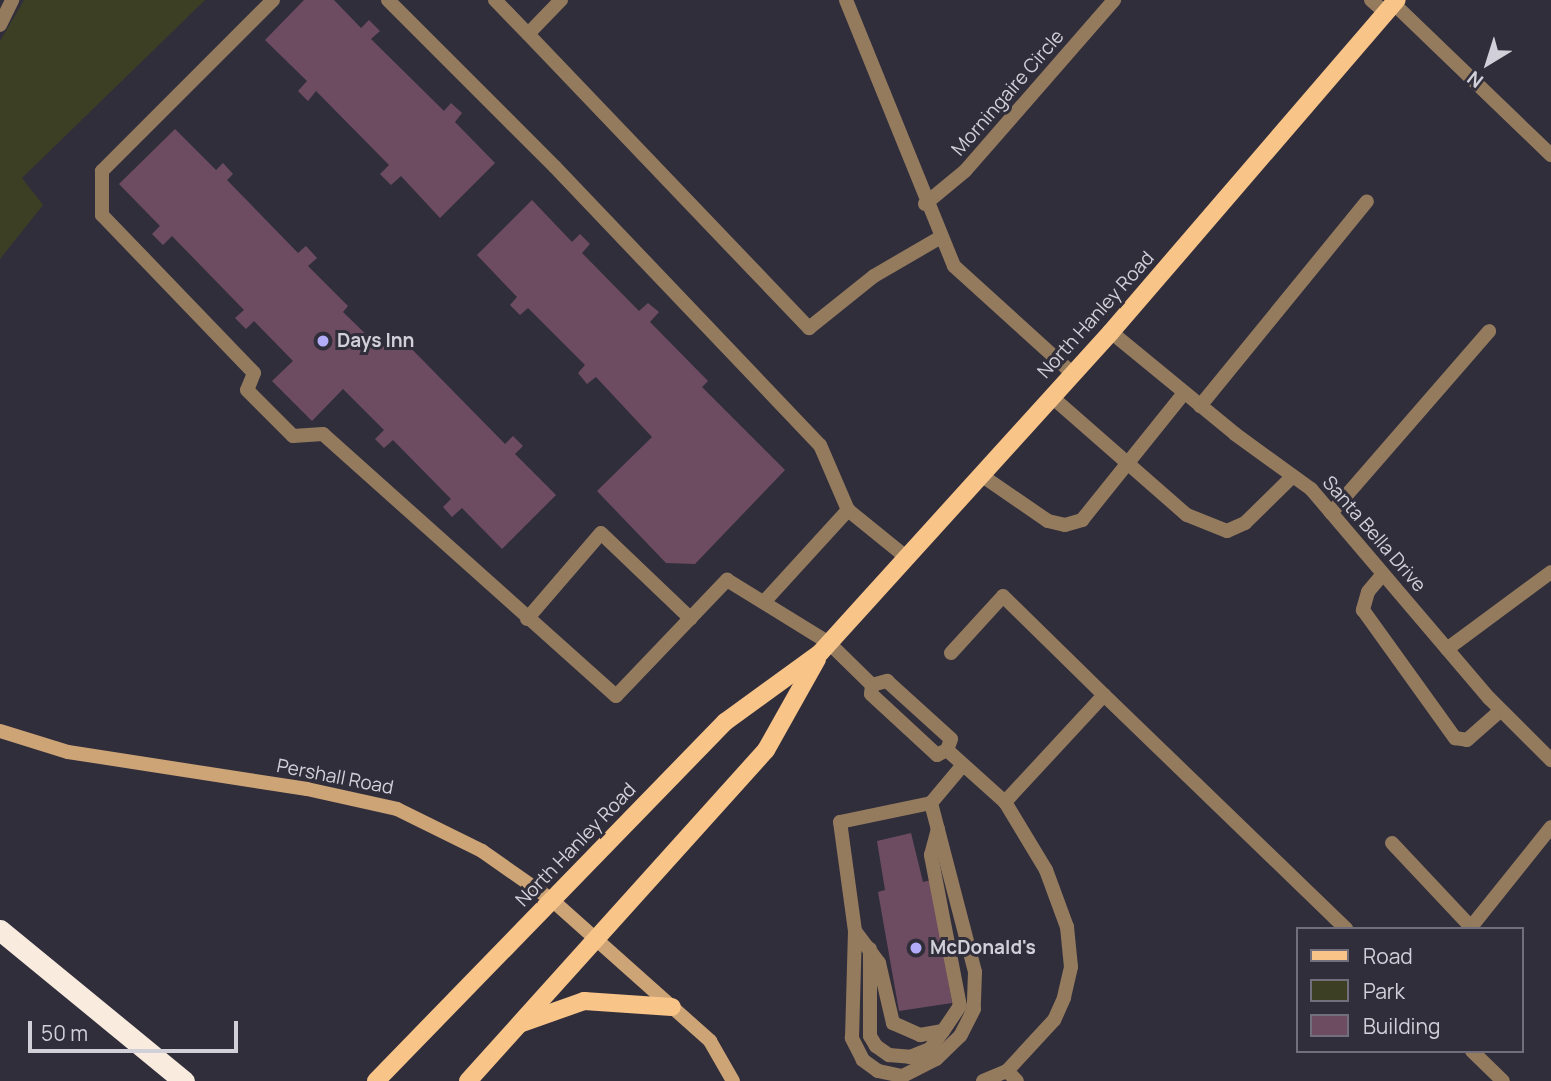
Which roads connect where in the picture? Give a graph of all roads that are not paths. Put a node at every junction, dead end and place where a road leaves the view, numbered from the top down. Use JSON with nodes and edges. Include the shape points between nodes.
{"nodes":[{"id":1,"x":12,"y":0,"type":"edge"},
{"id":2,"x":273,"y":0,"type":"edge"},
{"id":3,"x":388,"y":0,"type":"edge"},
{"id":4,"x":495,"y":0,"type":"edge"},
{"id":5,"x":561,"y":0,"type":"edge"},
{"id":6,"x":846,"y":0,"type":"edge"},
{"id":7,"x":1114,"y":0,"type":"edge"},
{"id":8,"x":1371,"y":0,"type":"edge"},
{"id":9,"x":1392,"y":6,"type":"edge"},
{"id":10,"x":0,"y":25,"type":"edge"},
{"id":11,"x":528,"y":34,"type":"junction"},
{"id":12,"x":1551,"y":155,"type":"edge"},
{"id":13,"x":1367,"y":201,"type":"dead end"},
{"id":14,"x":925,"y":204,"type":"junction"},
{"id":15,"x":941,"y":237,"type":"junction"},
{"id":16,"x":1489,"y":331,"type":"dead end"},
{"id":17,"x":1111,"y":332,"type":"junction"},
{"id":18,"x":1073,"y":374,"type":"junction"},
{"id":19,"x":1184,"y":393,"type":"junction"},
{"id":20,"x":1052,"y":397,"type":"junction"},
{"id":21,"x":1200,"y":406,"type":"junction"},
{"id":22,"x":1130,"y":461,"type":"junction"},
{"id":23,"x":981,"y":475,"type":"junction"},
{"id":24,"x":1293,"y":476,"type":"junction"},
{"id":25,"x":848,"y":510,"type":"junction"},
{"id":26,"x":1331,"y":513,"type":"junction"},
{"id":27,"x":906,"y":557,"type":"junction"},
{"id":28,"x":1551,"y":572,"type":"edge"},
{"id":29,"x":1383,"y":574,"type":"junction"},
{"id":30,"x":764,"y":602,"type":"junction"},
{"id":31,"x":691,"y":618,"type":"junction"},
{"id":32,"x":527,"y":619,"type":"junction"},
{"id":33,"x":825,"y":648,"type":"junction"},
{"id":34,"x":1447,"y":649,"type":"junction"},
{"id":35,"x":951,"y":653,"type":"dead end"},
{"id":36,"x":872,"y":685,"type":"junction"},
{"id":37,"x":1104,"y":695,"type":"junction"},
{"id":38,"x":1501,"y":710,"type":"junction"},
{"id":39,"x":0,"y":731,"type":"edge"},
{"id":40,"x":947,"y":750,"type":"junction"},
{"id":41,"x":1551,"y":760,"type":"edge"},
{"id":42,"x":962,"y":766,"type":"junction"},
{"id":43,"x":1005,"y":802,"type":"junction"},
{"id":44,"x":931,"y":803,"type":"junction"},
{"id":45,"x":1551,"y":827,"type":"edge"},
{"id":46,"x":939,"y":829,"type":"junction"},
{"id":47,"x":1392,"y":843,"type":"dead end"},
{"id":48,"x":552,"y":900,"type":"junction"},
{"id":49,"x":1344,"y":927,"type":"edge"},
{"id":50,"x":0,"y":930,"type":"edge"},
{"id":51,"x":855,"y":932,"type":"junction"},
{"id":52,"x":596,"y":939,"type":"junction"},
{"id":53,"x":870,"y":949,"type":"junction"},
{"id":54,"x":672,"y":1007,"type":"junction"},
{"id":55,"x":518,"y":1025,"type":"junction"},
{"id":56,"x":943,"y":1031,"type":"junction"},
{"id":57,"x":1474,"y":1053,"type":"edge"},
{"id":58,"x":1012,"y":1076,"type":"edge"},
{"id":59,"x":904,"y":1079,"type":"edge"},
{"id":60,"x":184,"y":1081,"type":"edge"},
{"id":61,"x":376,"y":1081,"type":"edge"},
{"id":62,"x":468,"y":1081,"type":"edge"},
{"id":63,"x":733,"y":1081,"type":"edge"},
{"id":64,"x":983,"y":1081,"type":"edge"},
{"id":65,"x":1503,"y":1081,"type":"edge"}],
"edges":[{"from":1,"to":10,"type":"street"},
{"from":2,"to":32,"type":"street","via":[[102,171],[102,215],[254,373],[247,390],[293,436],[323,433]]},
{"from":3,"to":25,"type":"street","via":[[593,206],[820,445]]},
{"from":4,"to":11,"type":"street"},
{"from":5,"to":11,"type":"street"},
{"from":6,"to":14,"type":"street"},
{"from":7,"to":14,"type":"street","name":"Morningaire Circle","via":[[965,171]]},
{"from":8,"to":9,"type":"street"},
{"from":9,"to":12,"type":"street"},
{"from":9,"to":17,"type":"main road","name":"North Hanley Road"},
{"from":11,"to":15,"type":"street","via":[[809,327],[874,276]]},
{"from":13,"to":21,"type":"street"},
{"from":14,"to":15,"type":"street"},
{"from":15,"to":18,"type":"street","via":[[954,267],[976,291]]},
{"from":16,"to":26,"type":"street"},
{"from":17,"to":18,"type":"main road","name":"North Hanley Road"},
{"from":17,"to":19,"type":"street","name":"Santa Bella Drive"},
{"from":18,"to":20,"type":"main road","name":"North Hanley Road"},
{"from":19,"to":21,"type":"street","name":"Santa Bella Drive"},
{"from":19,"to":22,"type":"street"},
{"from":20,"to":22,"type":"street"},
{"from":20,"to":23,"type":"main road","name":"North Hanley Road"},
{"from":21,"to":24,"type":"street","name":"Santa Bella Drive"},
{"from":22,"to":23,"type":"street","via":[[1082,520],[1065,524],[1048,521]]},
{"from":22,"to":24,"type":"street","via":[[1187,515],[1227,531],[1245,523]]},
{"from":23,"to":27,"type":"main road","name":"North Hanley Road"},
{"from":24,"to":26,"type":"street","name":"Santa Bella Drive"},
{"from":25,"to":27,"type":"street"},
{"from":25,"to":30,"type":"street"},
{"from":26,"to":29,"type":"street","name":"Santa Bella Drive"},
{"from":27,"to":33,"type":"main road","name":"North Hanley Road"},
{"from":28,"to":34,"type":"street"},
{"from":29,"to":34,"type":"street","name":"Santa Bella Drive"},
{"from":29,"to":38,"type":"street","via":[[1368,592],[1363,610],[1454,738],[1467,740]]},
{"from":30,"to":31,"type":"street","via":[[727,580]]},
{"from":30,"to":33,"type":"street"},
{"from":31,"to":32,"type":"street","via":[[616,696]]},
{"from":31,"to":32,"type":"street","via":[[601,533]]},
{"from":33,"to":36,"type":"street"},
{"from":33,"to":48,"type":"main road","name":"North Hanley Road","via":[[725,722]]},
{"from":33,"to":52,"type":"main road","name":"North Hanley Road","via":[[766,750]]},
{"from":34,"to":38,"type":"street","name":"Santa Bella Drive"},
{"from":35,"to":37,"type":"street","via":[[1003,596]]},
{"from":36,"to":40,"type":"street","via":[[871,694],[937,755]]},
{"from":36,"to":40,"type":"street","via":[[887,681],[951,739]]},
{"from":37,"to":43,"type":"street"},
{"from":37,"to":49,"type":"street"},
{"from":38,"to":41,"type":"street","name":"Santa Bella Drive"},
{"from":39,"to":48,"type":"street","name":"Pershall Road","via":[[68,752],[307,789],[397,808],[482,851]]},
{"from":40,"to":42,"type":"street"},
{"from":42,"to":43,"type":"street"},
{"from":42,"to":44,"type":"street"},
{"from":43,"to":58,"type":"street","via":[[1046,870],[1067,927],[1071,967],[1054,1020]]},
{"from":44,"to":46,"type":"street"},
{"from":44,"to":51,"type":"street","via":[[840,822]]},
{"from":45,"to":47,"type":"street","via":[[1471,927]]},
{"from":46,"to":56,"type":"street","via":[[931,855],[960,1006],[957,1017]]},
{"from":46,"to":59,"type":"street","via":[[975,972],[974,1009],[960,1035],[936,1059]]},
{"from":48,"to":52,"type":"street","name":"Pershall Road"},
{"from":48,"to":61,"type":"main road","name":"North Hanley Road"},
{"from":50,"to":60,"type":"highway"},
{"from":51,"to":53,"type":"street"},
{"from":51,"to":59,"type":"street","via":[[852,1038],[871,1066]]},
{"from":52,"to":54,"type":"street","name":"Pershall Road"},
{"from":52,"to":55,"type":"main road","name":"North Hanley Road"},
{"from":53,"to":56,"type":"street","via":[[879,963],[893,1023],[920,1035]]},
{"from":53,"to":56,"type":"street","via":[[870,1036],[876,1046],[888,1055],[910,1057],[930,1049]]},
{"from":54,"to":55,"type":"main road","via":[[584,1002]]},
{"from":54,"to":63,"type":"street","name":"Pershall Road","via":[[710,1041]]},
{"from":55,"to":62,"type":"main road","name":"North Hanley Road"},
{"from":57,"to":65,"type":"street"},
{"from":58,"to":64,"type":"street"}]}
